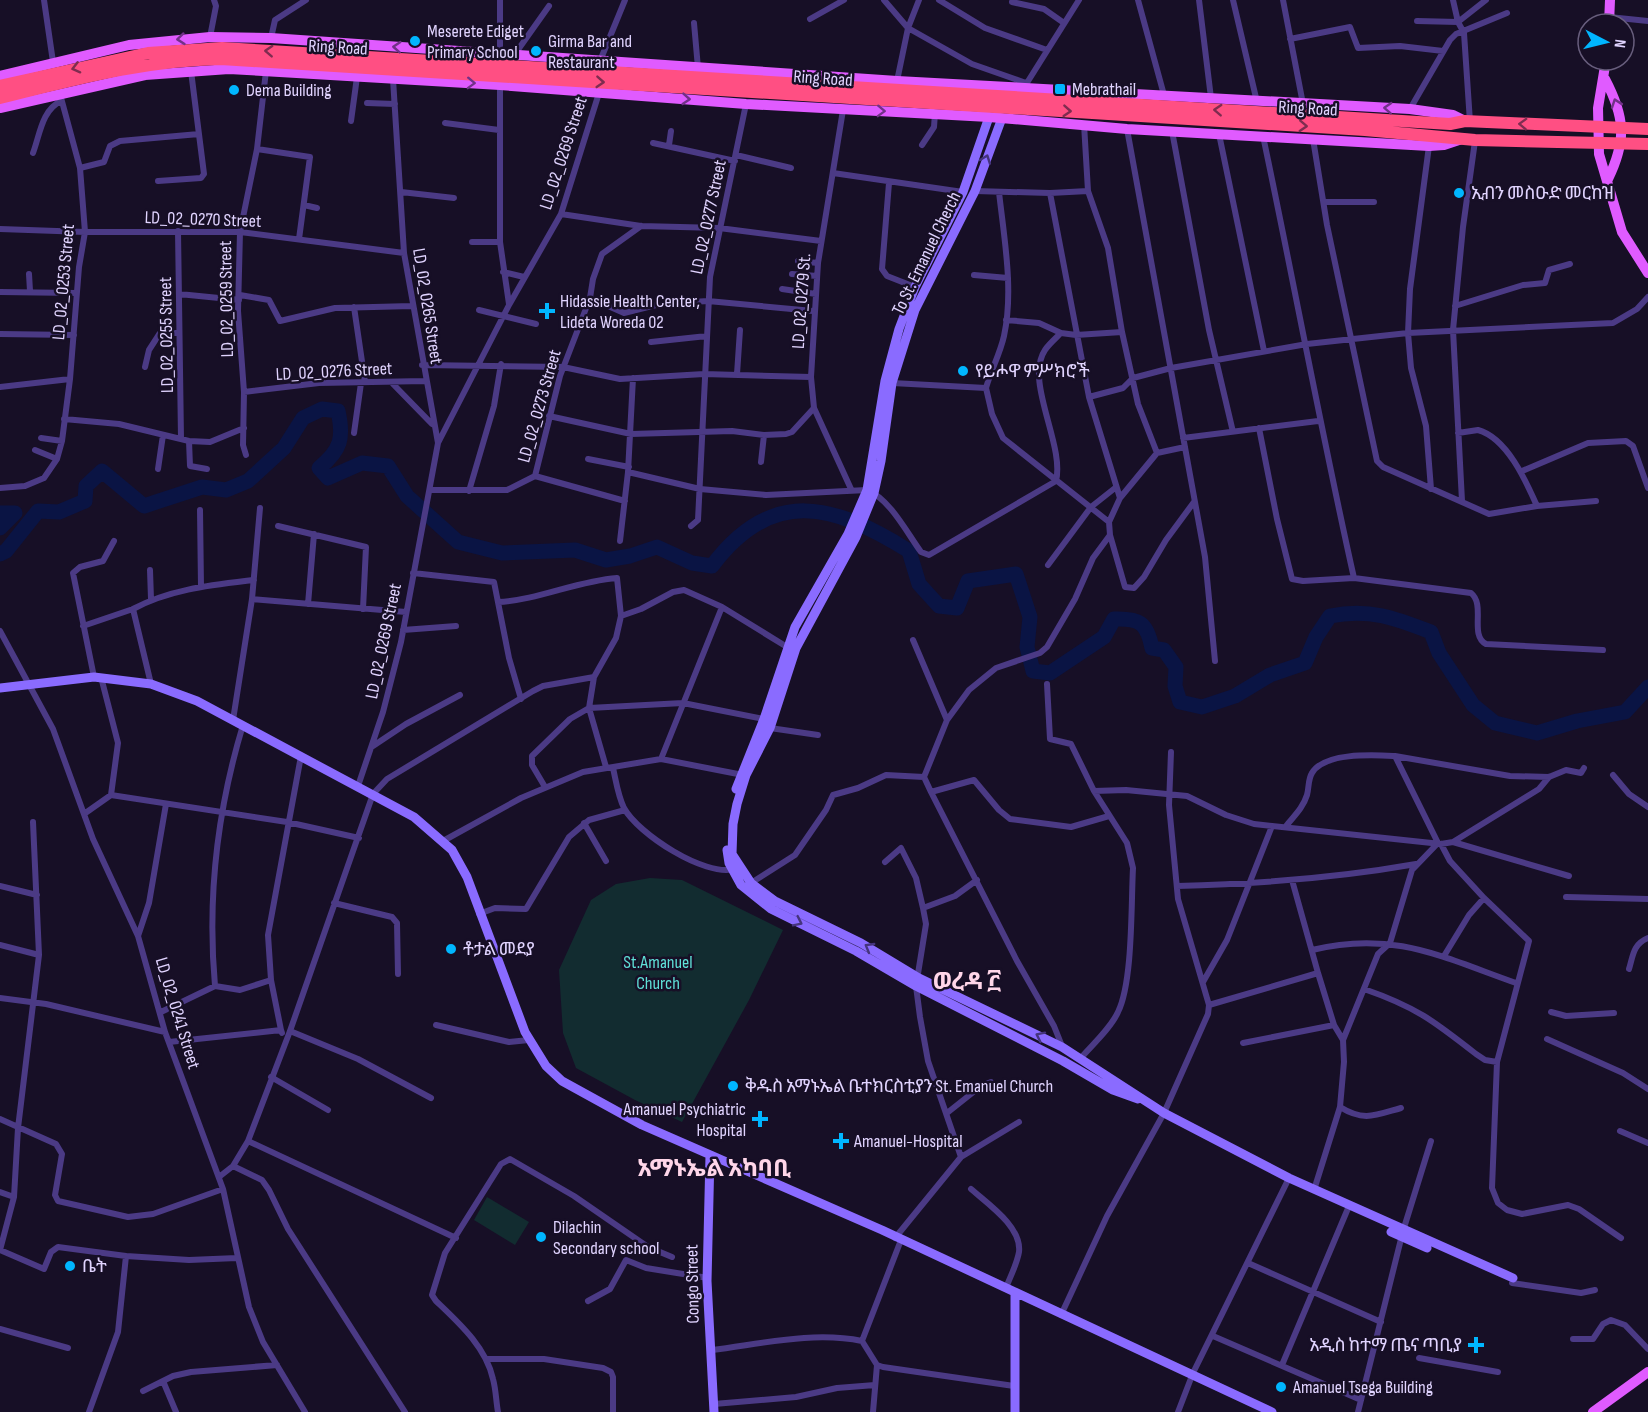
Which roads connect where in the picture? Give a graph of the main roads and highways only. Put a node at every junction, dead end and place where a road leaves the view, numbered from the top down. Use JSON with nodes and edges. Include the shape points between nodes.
{"nodes":[{"id":1,"x":1605,"y":72,"type":"edge"},
{"id":2,"x":0,"y":76,"type":"edge"},
{"id":3,"x":1605,"y":79,"type":"junction"},
{"id":4,"x":0,"y":86,"type":"edge"},
{"id":5,"x":0,"y":98,"type":"edge"},
{"id":6,"x":0,"y":108,"type":"edge"},
{"id":7,"x":989,"y":117,"type":"junction"},
{"id":8,"x":1002,"y":118,"type":"junction"},
{"id":9,"x":1468,"y":122,"type":"junction"},
{"id":10,"x":1597,"y":126,"type":"junction"},
{"id":11,"x":1623,"y":128,"type":"junction"},
{"id":12,"x":1648,"y":129,"type":"edge"},
{"id":13,"x":1469,"y":139,"type":"junction"},
{"id":14,"x":1597,"y":143,"type":"junction"},
{"id":15,"x":1622,"y":143,"type":"junction"},
{"id":16,"x":1648,"y":144,"type":"edge"},
{"id":17,"x":1608,"y":179,"type":"junction"},
{"id":18,"x":1648,"y":273,"type":"edge"},
{"id":19,"x":871,"y":491,"type":"junction"},
{"id":20,"x":852,"y":535,"type":"junction"},
{"id":21,"x":0,"y":688,"type":"edge"},
{"id":22,"x":743,"y":775,"type":"junction"},
{"id":23,"x":735,"y":868,"type":"junction"},
{"id":24,"x":917,"y":982,"type":"junction"},
{"id":25,"x":1124,"y":1096,"type":"junction"},
{"id":26,"x":1143,"y":1101,"type":"junction"},
{"id":27,"x":1163,"y":1114,"type":"junction"},
{"id":28,"x":710,"y":1155,"type":"junction"},
{"id":29,"x":1288,"y":1180,"type":"junction"},
{"id":30,"x":1348,"y":1208,"type":"junction"},
{"id":31,"x":1512,"y":1281,"type":"road end"},
{"id":32,"x":1010,"y":1290,"type":"junction"},
{"id":33,"x":1648,"y":1372,"type":"edge"},
{"id":34,"x":714,"y":1408,"type":"edge"},
{"id":35,"x":1592,"y":1410,"type":"edge"},
{"id":36,"x":1015,"y":1412,"type":"edge"},
{"id":37,"x":1272,"y":1412,"type":"edge"}],
"edges":[{"from":1,"to":3,"type":"main road"},
{"from":9,"to":2,"type":"main road","one_way":true,"via":[[1453,115],[1410,109],[897,81],[271,38],[210,37],[129,45]]},
{"from":3,"to":10,"type":"main road"},
{"from":11,"to":3,"type":"main road","one_way":true},
{"from":9,"to":4,"type":"highway","name":"Ring Road","one_way":true,"via":[[222,48],[148,53]]},
{"from":5,"to":13,"type":"highway","name":"Ring Road","one_way":true,"via":[[169,61],[220,59]]},
{"from":6,"to":7,"type":"main road","one_way":true,"via":[[145,75],[190,70],[500,84],[746,104]]},
{"from":7,"to":8,"type":"main road"},
{"from":7,"to":19,"type":"main road","name":"To St. Emanuel Cherch","via":[[963,192],[915,287],[899,329],[885,381]]},
{"from":8,"to":13,"type":"main road","via":[[1429,146]]},
{"from":19,"to":8,"type":"main road","name":"To St. Emanuel Cherch","one_way":true,"via":[[881,461],[892,383],[915,310],[975,191]]},
{"from":10,"to":9,"type":"highway","name":"Ring Road","one_way":true},
{"from":10,"to":11,"type":"highway","name":"Ring Road"},
{"from":10,"to":14,"type":"main road"},
{"from":11,"to":12,"type":"highway","name":"Ring Road"},
{"from":11,"to":15,"type":"main road"},
{"from":13,"to":14,"type":"highway","name":"Ring Road"},
{"from":14,"to":15,"type":"highway","name":"Ring Road"},
{"from":14,"to":17,"type":"main road"},
{"from":15,"to":16,"type":"highway","name":"Ring Road"},
{"from":15,"to":17,"type":"main road"},
{"from":17,"to":18,"type":"main road","via":[[1622,232]]},
{"from":19,"to":20,"type":"main road","name":"To St. Emanuel Cherch"},
{"from":20,"to":22,"type":"main road","via":[[796,648],[770,728]]},
{"from":20,"to":22,"type":"main road","via":[[787,647]]},
{"from":21,"to":28,"type":"main road","via":[[97,677],[151,684],[186,696],[414,817],[452,850],[467,877],[529,1040],[546,1066],[581,1094]]},
{"from":22,"to":23,"type":"main road","via":[[731,845]]},
{"from":24,"to":23,"type":"main road","one_way":true,"via":[[861,943],[775,901]]},
{"from":23,"to":24,"type":"main road","one_way":true,"via":[[741,885],[771,909]]},
{"from":24,"to":25,"type":"main road"},
{"from":26,"to":24,"type":"main road","one_way":true,"via":[[1062,1047]]},
{"from":25,"to":26,"type":"main road"},
{"from":25,"to":27,"type":"main road"},
{"from":26,"to":27,"type":"main road"},
{"from":27,"to":29,"type":"main road"},
{"from":28,"to":32,"type":"main road"},
{"from":28,"to":34,"type":"main road","name":"Congo Street","via":[[708,1278]]},
{"from":29,"to":30,"type":"main road"},
{"from":29,"to":30,"type":"main road"},
{"from":30,"to":31,"type":"main road"},
{"from":32,"to":36,"type":"main road"},
{"from":32,"to":37,"type":"main road"},
{"from":33,"to":35,"type":"main road"}]}
